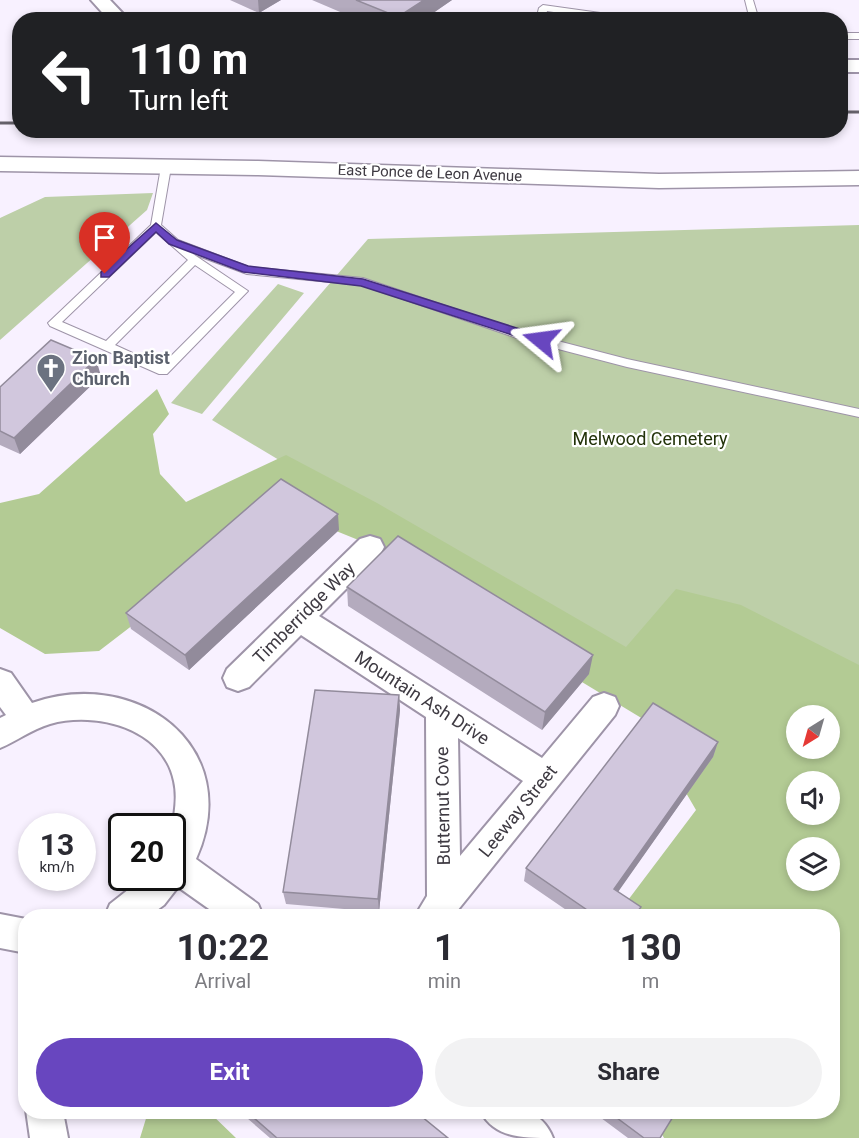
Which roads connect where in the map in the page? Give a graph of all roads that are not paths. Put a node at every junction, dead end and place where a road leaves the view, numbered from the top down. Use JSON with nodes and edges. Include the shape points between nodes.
{"nodes":[{"id":1,"x":100,"y":0,"type":"edge"},
{"id":2,"x":544,"y":4,"type":"edge"},
{"id":3,"x":112,"y":12,"type":"edge"},
{"id":4,"x":586,"y":12,"type":"edge"},
{"id":5,"x":0,"y":164,"type":"edge"},
{"id":6,"x":166,"y":167,"type":"junction"},
{"id":7,"x":859,"y":178,"type":"edge"},
{"id":8,"x":156,"y":226,"type":"junction"},
{"id":9,"x":173,"y":242,"type":"junction"},
{"id":10,"x":194,"y":260,"type":"junction"},
{"id":11,"x":108,"y":346,"type":"junction"},
{"id":12,"x":859,"y":412,"type":"edge"},
{"id":13,"x":370,"y":547,"type":"dead end"},
{"id":14,"x":299,"y":618,"type":"junction"},
{"id":15,"x":238,"y":678,"type":"dead end"},
{"id":16,"x":0,"y":682,"type":"edge"},
{"id":17,"x":604,"y":706,"type":"dead end"},
{"id":18,"x":442,"y":710,"type":"junction"},
{"id":19,"x":13,"y":726,"type":"edge"},
{"id":20,"x":545,"y":778,"type":"junction"},
{"id":21,"x":186,"y":837,"type":"edge"},
{"id":22,"x":186,"y":879,"type":"edge"},
{"id":23,"x":154,"y":891,"type":"edge"},
{"id":24,"x":131,"y":909,"type":"edge"},
{"id":25,"x":235,"y":909,"type":"edge"},
{"id":26,"x":438,"y":909,"type":"edge"},
{"id":27,"x":0,"y":931,"type":"edge"},
{"id":28,"x":18,"y":934,"type":"edge"},
{"id":29,"x":45,"y":1119,"type":"edge"},
{"id":30,"x":509,"y":1119,"type":"edge"},
{"id":31,"x":49,"y":1138,"type":"edge"},
{"id":32,"x":534,"y":1138,"type":"edge"}],
"edges":[{"from":1,"to":3,"type":"street"},
{"from":2,"to":4,"type":"lane"},
{"from":5,"to":6,"type":"main road","name":"East Ponce de Leon Avenue"},
{"from":6,"to":7,"type":"main road","name":"East Ponce de Leon Avenue","via":[[659,181]]},
{"from":6,"to":8,"type":"lane"},
{"from":8,"to":9,"type":"lane"},
{"from":8,"to":11,"type":"lane","via":[[54,322]]},
{"from":9,"to":10,"type":"lane"},
{"from":9,"to":12,"type":"lane","via":[[247,270],[363,282],[520,335]]},
{"from":10,"to":11,"type":"lane"},
{"from":10,"to":11,"type":"lane","via":[[242,291],[163,371]]},
{"from":13,"to":14,"type":"street","name":"Timberridge Way"},
{"from":14,"to":15,"type":"street","name":"Timberridge Way"},
{"from":14,"to":18,"type":"street","name":"Mountain Ash Drive"},
{"from":16,"to":19,"type":"street"},
{"from":17,"to":20,"type":"street","name":"Leeway Street"},
{"from":18,"to":20,"type":"street","name":"Mountain Ash Drive"},
{"from":18,"to":26,"type":"street","name":"Butternut Cove"},
{"from":19,"to":21,"type":"street","via":[[63,708],[101,706],[136,715],[164,733],[184,760],[194,792]]},
{"from":20,"to":26,"type":"street","name":"Leeway Street"},
{"from":22,"to":25,"type":"street"},
{"from":23,"to":24,"type":"street"},
{"from":27,"to":28,"type":"street"},
{"from":29,"to":31,"type":"street"},
{"from":30,"to":32,"type":"street"}]}
